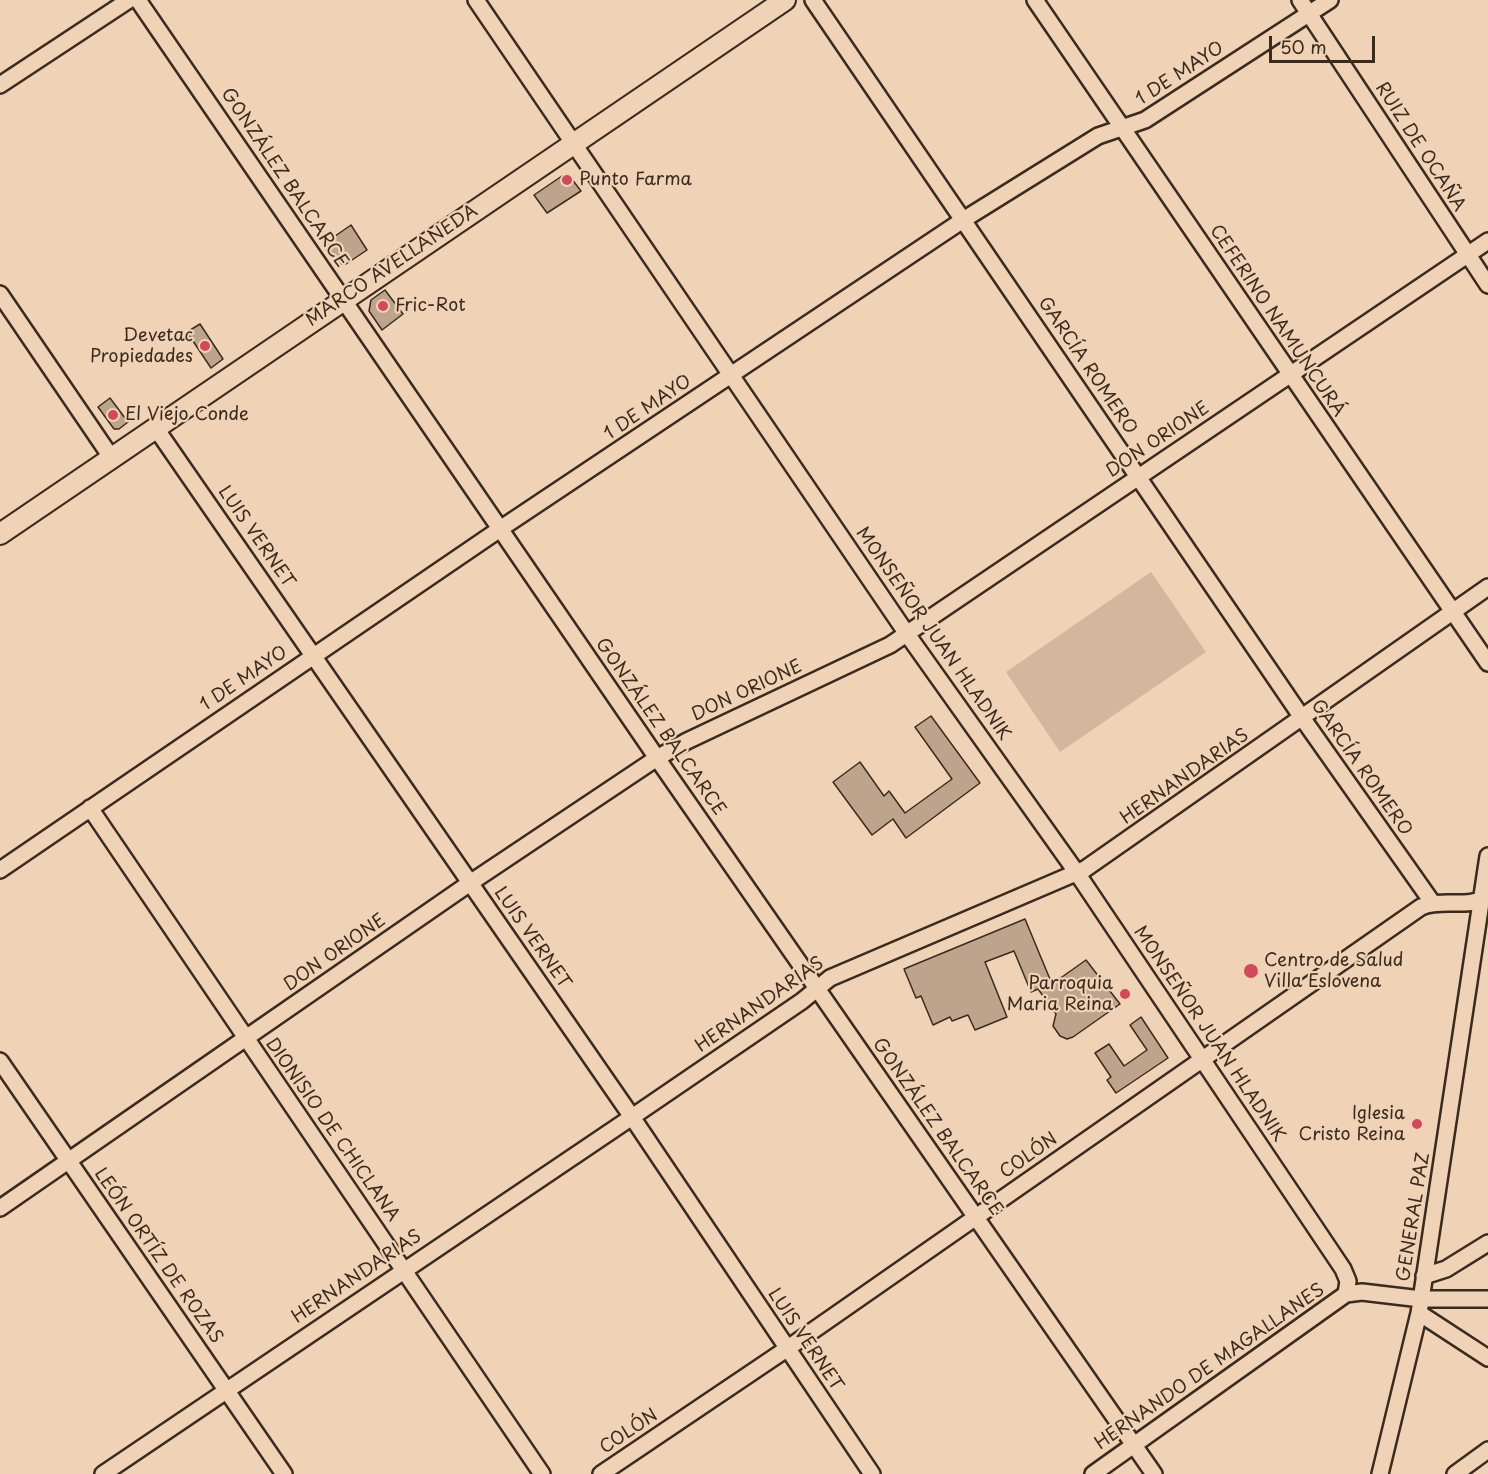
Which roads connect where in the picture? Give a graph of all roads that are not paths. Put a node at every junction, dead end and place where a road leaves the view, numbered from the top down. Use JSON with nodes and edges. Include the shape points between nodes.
{"nodes":[{"id":1,"x":129,"y":0,"type":"edge"},
{"id":2,"x":138,"y":0,"type":"edge"},
{"id":3,"x":476,"y":0,"type":"edge"},
{"id":4,"x":784,"y":0,"type":"edge"},
{"id":5,"x":813,"y":0,"type":"edge"},
{"id":6,"x":1035,"y":0,"type":"edge"},
{"id":7,"x":1300,"y":0,"type":"edge"},
{"id":8,"x":1330,"y":0,"type":"edge"},
{"id":9,"x":1309,"y":14,"type":"junction"},
{"id":10,"x":0,"y":85,"type":"edge"},
{"id":11,"x":1123,"y":129,"type":"junction"},
{"id":12,"x":574,"y":143,"type":"junction"},
{"id":13,"x":963,"y":220,"type":"junction"},
{"id":14,"x":1488,"y":241,"type":"edge"},
{"id":15,"x":1468,"y":255,"type":"junction"},
{"id":16,"x":1488,"y":285,"type":"edge"},
{"id":17,"x":343,"y":299,"type":"junction"},
{"id":18,"x":2,"y":302,"type":"edge"},
{"id":19,"x":1289,"y":375,"type":"junction"},
{"id":20,"x":731,"y":376,"type":"junction"},
{"id":21,"x":155,"y":427,"type":"junction"},
{"id":22,"x":111,"y":457,"type":"junction"},
{"id":23,"x":1139,"y":477,"type":"junction"},
{"id":24,"x":500,"y":529,"type":"junction"},
{"id":25,"x":0,"y":534,"type":"edge"},
{"id":26,"x":1488,"y":587,"type":"edge"},
{"id":27,"x":1453,"y":611,"type":"junction"},
{"id":28,"x":907,"y":634,"type":"junction"},
{"id":29,"x":315,"y":655,"type":"junction"},
{"id":30,"x":1488,"y":663,"type":"edge"},
{"id":31,"x":1303,"y":719,"type":"junction"},
{"id":32,"x":657,"y":758,"type":"junction"},
{"id":33,"x":90,"y":808,"type":"junction"},
{"id":34,"x":1488,"y":856,"type":"edge"},
{"id":35,"x":0,"y":870,"type":"edge"},
{"id":36,"x":1077,"y":873,"type":"junction"},
{"id":37,"x":471,"y":883,"type":"junction"},
{"id":38,"x":1485,"y":899,"type":"edge"},
{"id":39,"x":1431,"y":902,"type":"junction"},
{"id":40,"x":818,"y":988,"type":"junction"},
{"id":41,"x":245,"y":1039,"type":"junction"},
{"id":42,"x":1203,"y":1058,"type":"junction"},
{"id":43,"x":0,"y":1061,"type":"edge"},
{"id":44,"x":632,"y":1117,"type":"junction"},
{"id":45,"x":68,"y":1161,"type":"junction"},
{"id":46,"x":0,"y":1208,"type":"edge"},
{"id":47,"x":976,"y":1216,"type":"junction"},
{"id":48,"x":1488,"y":1243,"type":"edge"},
{"id":49,"x":404,"y":1269,"type":"junction"},
{"id":50,"x":1424,"y":1276,"type":"junction"},
{"id":51,"x":1346,"y":1294,"type":"junction"},
{"id":52,"x":1488,"y":1299,"type":"edge"},
{"id":53,"x":1420,"y":1306,"type":"junction"},
{"id":54,"x":788,"y":1348,"type":"junction"},
{"id":55,"x":1488,"y":1358,"type":"edge"},
{"id":56,"x":227,"y":1389,"type":"junction"},
{"id":57,"x":1134,"y":1446,"type":"junction"},
{"id":58,"x":1488,"y":1450,"type":"edge"},
{"id":59,"x":1460,"y":1473,"type":"edge"},
{"id":60,"x":103,"y":1474,"type":"edge"},
{"id":61,"x":284,"y":1474,"type":"edge"},
{"id":62,"x":542,"y":1474,"type":"edge"},
{"id":63,"x":601,"y":1474,"type":"edge"},
{"id":64,"x":872,"y":1474,"type":"edge"},
{"id":65,"x":1093,"y":1474,"type":"edge"},
{"id":66,"x":1154,"y":1474,"type":"edge"},
{"id":67,"x":1380,"y":1474,"type":"edge"}],
"edges":[{"from":1,"to":10,"type":"street"},
{"from":2,"to":17,"type":"street","name":"GONZÁLEZ BALCARCE"},
{"from":3,"to":12,"type":"street","name":"MONSEÑOR JUAN HLADNIK"},
{"from":4,"to":12,"type":"street","name":"MARCO AVELLANEDA"},
{"from":5,"to":13,"type":"street","name":"GARCÍA ROMERO"},
{"from":6,"to":11,"type":"street","name":"CEFERINO NAMUNCURÁ"},
{"from":7,"to":9,"type":"street","name":"RUIZ DE OCAÑA"},
{"from":8,"to":9,"type":"street","name":"1 DE MAYO"},
{"from":9,"to":11,"type":"street","name":"1 DE MAYO","via":[[1145,120]]},
{"from":9,"to":15,"type":"street","name":"RUIZ DE OCAÑA"},
{"from":11,"to":13,"type":"street","name":"1 DE MAYO","via":[[1098,136]]},
{"from":11,"to":19,"type":"street","name":"CEFERINO NAMUNCURÁ"},
{"from":12,"to":17,"type":"street","name":"MARCO AVELLANEDA"},
{"from":12,"to":20,"type":"street","name":"MONSEÑOR JUAN HLADNIK"},
{"from":13,"to":20,"type":"street","name":"1 DE MAYO"},
{"from":13,"to":23,"type":"street","name":"GARCÍA ROMERO"},
{"from":14,"to":15,"type":"street","name":"DON ORIONE"},
{"from":15,"to":16,"type":"street","name":"RUIZ DE OCAÑA"},
{"from":15,"to":19,"type":"street","name":"DON ORIONE"},
{"from":17,"to":21,"type":"street","name":"MARCO AVELLANEDA"},
{"from":17,"to":24,"type":"street","name":"GONZÁLEZ BALCARCE"},
{"from":18,"to":22,"type":"street"},
{"from":19,"to":23,"type":"street","name":"DON ORIONE"},
{"from":19,"to":27,"type":"street","name":"CEFERINO NAMUNCURÁ"},
{"from":20,"to":24,"type":"street","name":"1 DE MAYO"},
{"from":20,"to":28,"type":"street","name":"MONSEÑOR JUAN HLADNIK"},
{"from":21,"to":22,"type":"street","name":"MARCO AVELLANEDA"},
{"from":21,"to":29,"type":"street","name":"LUIS VERNET"},
{"from":22,"to":25,"type":"street","name":"MARCO AVELLANEDA"},
{"from":23,"to":28,"type":"street","name":"DON ORIONE"},
{"from":23,"to":31,"type":"street","name":"GARCÍA ROMERO"},
{"from":24,"to":29,"type":"street","name":"1 DE MAYO"},
{"from":24,"to":32,"type":"street","name":"GONZÁLEZ BALCARCE"},
{"from":26,"to":27,"type":"street","name":"HERNANDARIAS"},
{"from":27,"to":30,"type":"street","name":"CEFERINO NAMUNCURÁ"},
{"from":27,"to":31,"type":"street","name":"HERNANDARIAS"},
{"from":28,"to":32,"type":"street","name":"DON ORIONE"},
{"from":28,"to":36,"type":"street","name":"MONSEÑOR JUAN HLADNIK"},
{"from":29,"to":33,"type":"street","name":"1 DE MAYO"},
{"from":29,"to":37,"type":"street","name":"LUIS VERNET"},
{"from":31,"to":36,"type":"street","name":"HERNANDARIAS"},
{"from":31,"to":39,"type":"street","name":"GARCÍA ROMERO"},
{"from":32,"to":37,"type":"street","name":"DON ORIONE"},
{"from":32,"to":40,"type":"street","name":"GONZÁLEZ BALCARCE"},
{"from":33,"to":35,"type":"street","name":"1 DE MAYO"},
{"from":33,"to":41,"type":"street","name":"DIONISIO DE CHICLANA"},
{"from":34,"to":38,"type":"street","name":"GENERAL PAZ"},
{"from":36,"to":40,"type":"street","name":"HERNANDARIAS","via":[[843,972]]},
{"from":36,"to":42,"type":"street","name":"MONSEÑOR JUAN HLADNIK"},
{"from":37,"to":41,"type":"street","name":"DON ORIONE"},
{"from":37,"to":44,"type":"street","name":"LUIS VERNET"},
{"from":38,"to":39,"type":"street","name":"COLÓN"},
{"from":38,"to":50,"type":"street","name":"GENERAL PAZ"},
{"from":39,"to":42,"type":"street","name":"COLÓN"},
{"from":40,"to":44,"type":"street","name":"HERNANDARIAS"},
{"from":40,"to":47,"type":"street","name":"GONZÁLEZ BALCARCE"},
{"from":41,"to":45,"type":"street","name":"DON ORIONE"},
{"from":41,"to":49,"type":"street","name":"DIONISIO DE CHICLANA"},
{"from":42,"to":47,"type":"street","name":"COLÓN"},
{"from":42,"to":51,"type":"street","name":"MONSEÑOR JUAN HLADNIK","via":[[1343,1269],[1348,1281]]},
{"from":43,"to":45,"type":"street","name":"LEÓN ORTÍZ DE ROZAS"},
{"from":44,"to":49,"type":"street","name":"HERNANDARIAS"},
{"from":44,"to":54,"type":"street","name":"LUIS VERNET"},
{"from":45,"to":46,"type":"street","name":"DON ORIONE"},
{"from":45,"to":56,"type":"street","name":"LEÓN ORTÍZ DE ROZAS"},
{"from":47,"to":54,"type":"street","name":"COLÓN"},
{"from":47,"to":57,"type":"street","name":"GONZÁLEZ BALCARCE"},
{"from":48,"to":50,"type":"street","via":[[1446,1269]]},
{"from":49,"to":56,"type":"street","name":"HERNANDARIAS"},
{"from":49,"to":62,"type":"street","name":"DIONISIO DE CHICLANA"},
{"from":50,"to":53,"type":"street","name":"GENERAL PAZ"},
{"from":51,"to":53,"type":"street","name":"HERNANDO DE MAGALLANES","via":[[1362,1292]]},
{"from":51,"to":57,"type":"street","name":"HERNANDO DE MAGALLANES"},
{"from":52,"to":53,"type":"street","name":"HERNANDO DE MAGALLANES"},
{"from":53,"to":55,"type":"street"},
{"from":53,"to":67,"type":"street","name":"GENERAL PAZ"},
{"from":54,"to":63,"type":"street","name":"COLÓN"},
{"from":54,"to":64,"type":"street","name":"LUIS VERNET"},
{"from":56,"to":60,"type":"street","name":"HERNANDARIAS"},
{"from":56,"to":61,"type":"street","name":"LEÓN ORTÍZ DE ROZAS"},
{"from":57,"to":65,"type":"street","name":"HERNANDO DE MAGALLANES"},
{"from":57,"to":66,"type":"street","name":"GONZÁLEZ BALCARCE"},
{"from":58,"to":59,"type":"street"}]}
